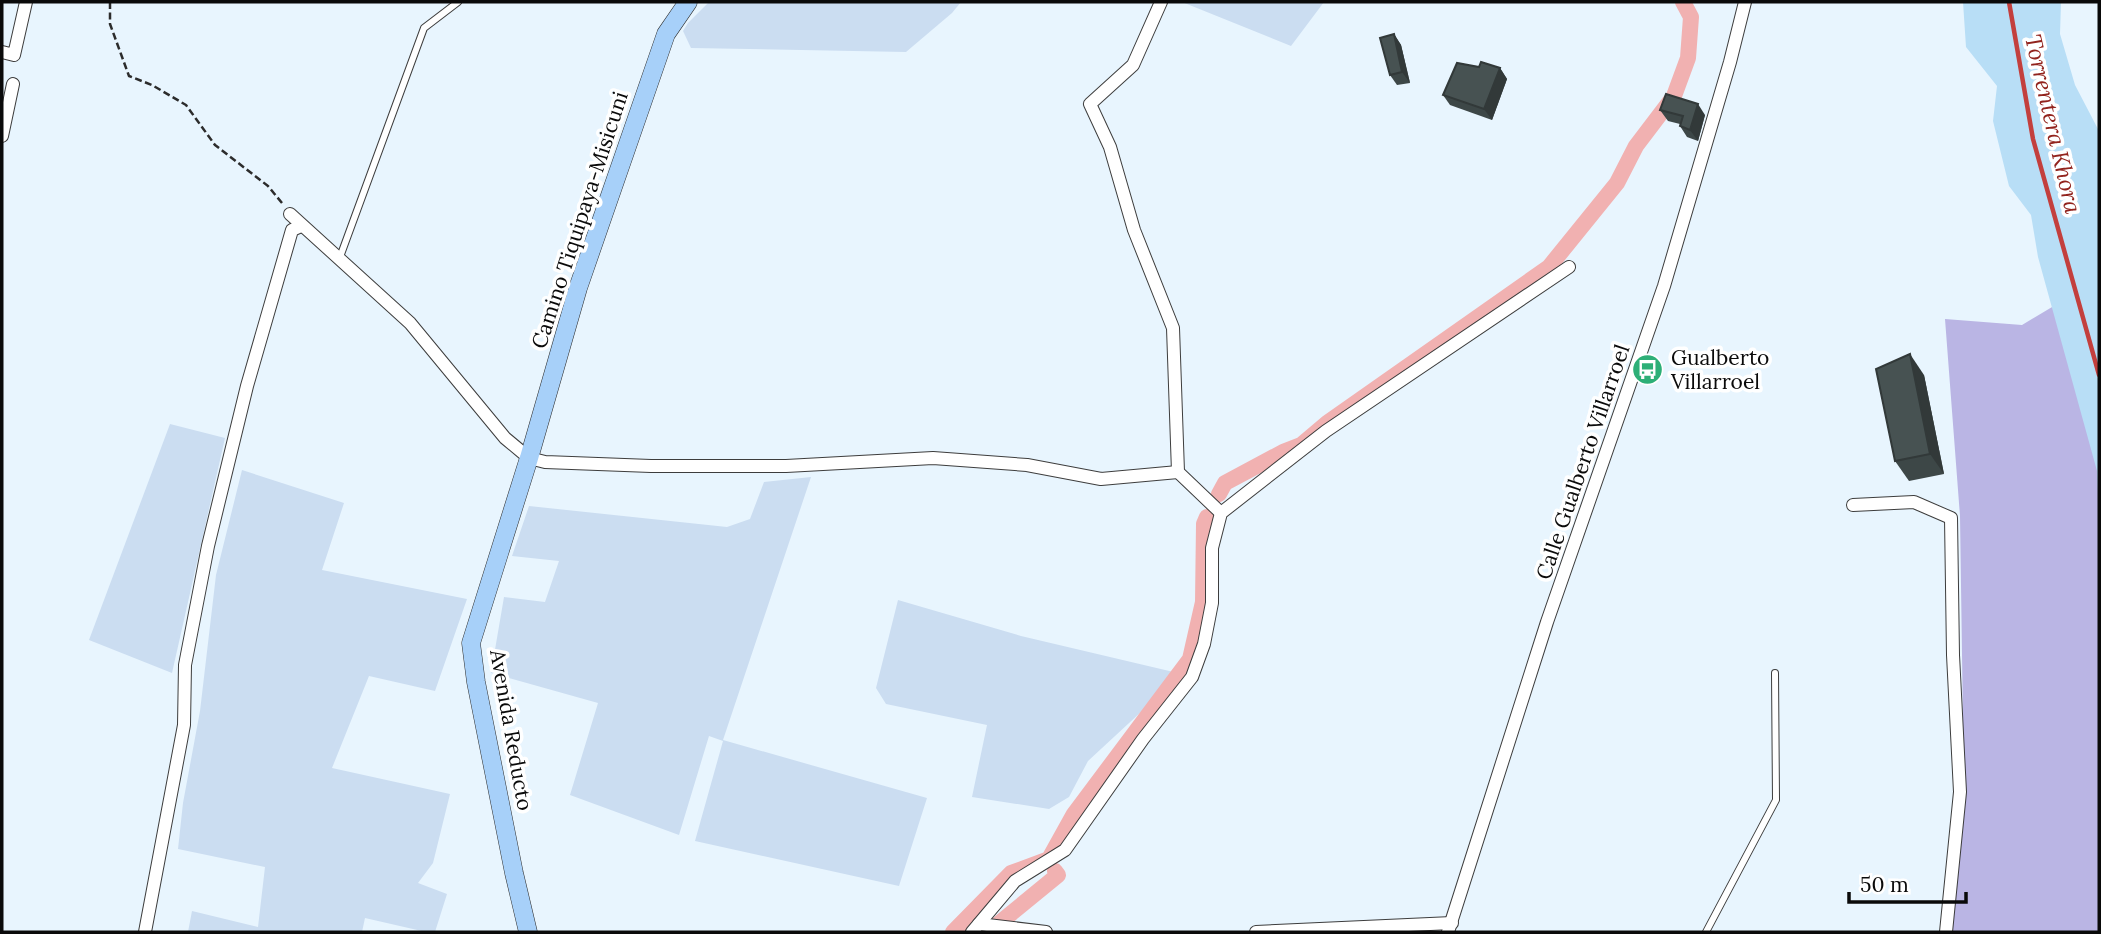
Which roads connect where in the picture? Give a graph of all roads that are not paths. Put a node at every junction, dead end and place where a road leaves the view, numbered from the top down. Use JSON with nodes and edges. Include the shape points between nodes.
{"nodes":[{"id":1,"x":26,"y":2,"type":"edge"},
{"id":2,"x":458,"y":2,"type":"edge"},
{"id":3,"x":688,"y":2,"type":"edge"},
{"id":4,"x":1161,"y":2,"type":"edge"},
{"id":5,"x":1745,"y":2,"type":"edge"},
{"id":6,"x":2,"y":52,"type":"edge"},
{"id":7,"x":13,"y":84,"type":"dead end"},
{"id":8,"x":2,"y":136,"type":"edge"},
{"id":9,"x":290,"y":214,"type":"road end"},
{"id":10,"x":301,"y":226,"type":"junction"},
{"id":11,"x":340,"y":257,"type":"junction"},
{"id":12,"x":1569,"y":267,"type":"dead end"},
{"id":13,"x":529,"y":458,"type":"junction"},
{"id":14,"x":1178,"y":472,"type":"junction"},
{"id":15,"x":1853,"y":505,"type":"dead end"},
{"id":16,"x":1221,"y":513,"type":"junction"},
{"id":17,"x":1775,"y":673,"type":"dead end"},
{"id":18,"x":1450,"y":927,"type":"edge"},
{"id":19,"x":975,"y":928,"type":"edge"},
{"id":20,"x":145,"y":932,"type":"edge"},
{"id":21,"x":528,"y":932,"type":"edge"},
{"id":22,"x":1046,"y":932,"type":"edge"},
{"id":23,"x":1256,"y":932,"type":"edge"},
{"id":24,"x":1706,"y":932,"type":"edge"},
{"id":25,"x":1946,"y":932,"type":"edge"}],
"edges":[{"from":1,"to":6,"type":"street","via":[[14,55]]},
{"from":2,"to":11,"type":"lane","via":[[424,28]]},
{"from":3,"to":13,"type":"main road","name":"Camino Tiquipaya-Misicuni","via":[[666,34],[578,288]]},
{"from":4,"to":14,"type":"street","via":[[1133,65],[1090,104],[1110,146],[1134,230],[1173,328]]},
{"from":5,"to":18,"type":"street","name":"Calle Gualberto Villarroel","via":[[1664,286],[1547,622]]},
{"from":7,"to":8,"type":"street"},
{"from":9,"to":10,"type":"street"},
{"from":10,"to":11,"type":"street"},
{"from":10,"to":20,"type":"street","via":[[292,230],[208,546],[185,665],[184,725]]},
{"from":11,"to":13,"type":"street","via":[[410,323],[505,438]]},
{"from":12,"to":16,"type":"street","via":[[1326,431]]},
{"from":13,"to":14,"type":"street","via":[[638,466],[786,466],[933,458],[1027,465],[1101,479]]},
{"from":13,"to":21,"type":"main road","name":"Avenida Reducto","via":[[471,643]]},
{"from":14,"to":16,"type":"street"},
{"from":15,"to":25,"type":"street","via":[[1914,502],[1951,518],[1959,792]]},
{"from":16,"to":19,"type":"street","via":[[1212,548],[1212,603],[1192,677],[1065,850],[1015,881]]},
{"from":17,"to":24,"type":"lane","via":[[1776,800]]},
{"from":18,"to":23,"type":"street"},
{"from":19,"to":22,"type":"street"}]}
